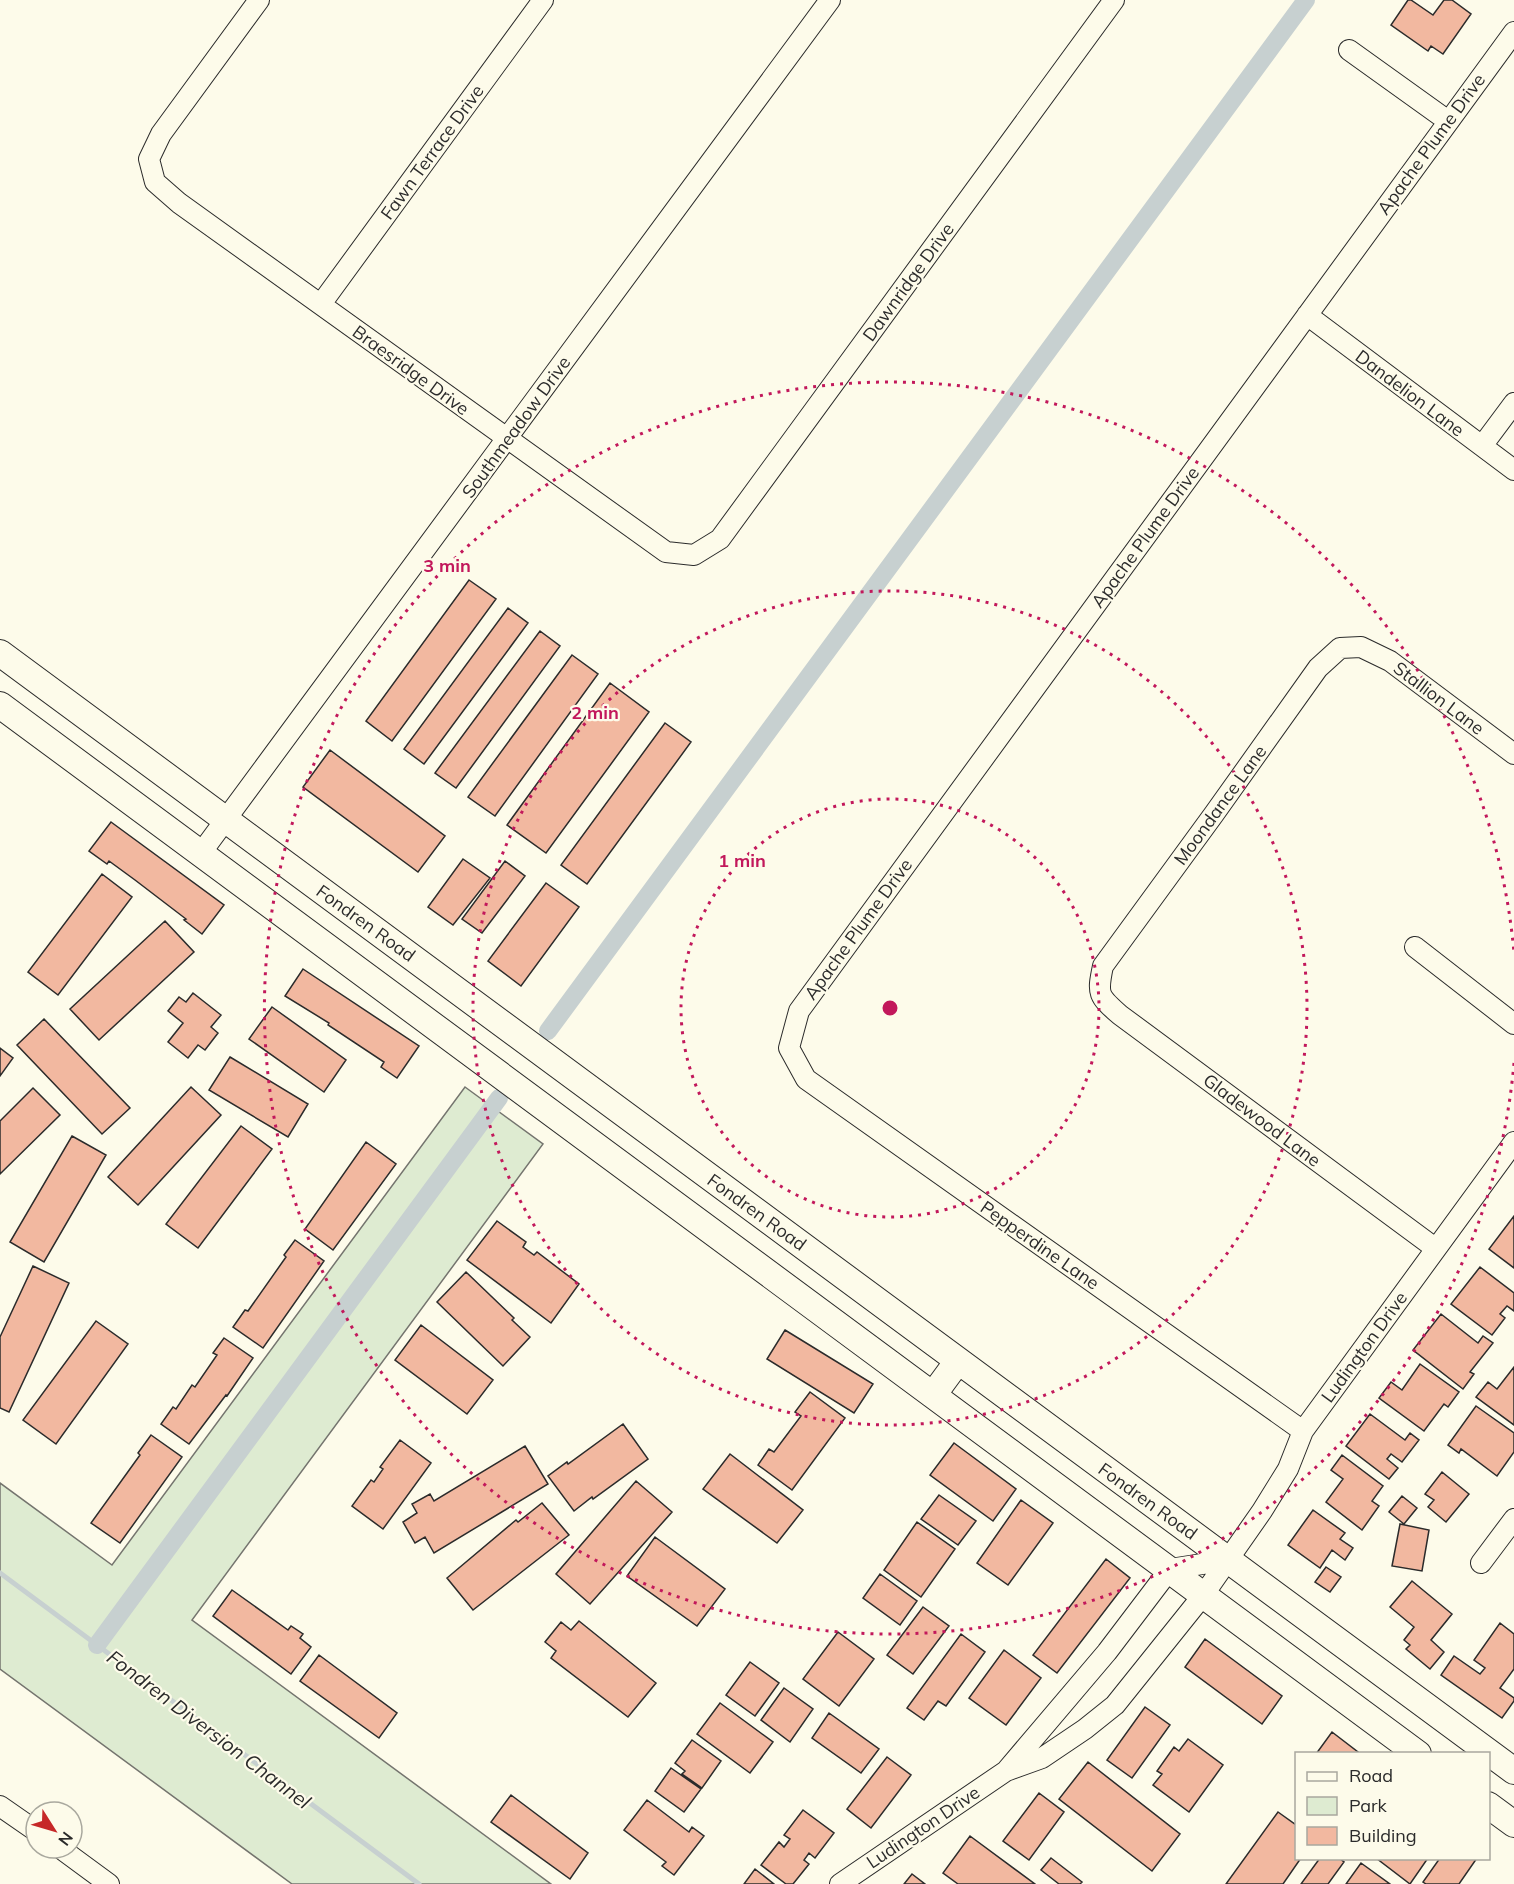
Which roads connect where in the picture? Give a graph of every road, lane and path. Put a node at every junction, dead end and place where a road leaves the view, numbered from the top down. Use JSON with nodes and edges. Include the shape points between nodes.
{"nodes":[{"id":1,"x":259,"y":0,"type":"edge"},
{"id":2,"x":543,"y":0,"type":"edge"},
{"id":3,"x":830,"y":0,"type":"edge"},
{"id":4,"x":1114,"y":0,"type":"edge"},
{"id":5,"x":1514,"y":32,"type":"edge"},
{"id":6,"x":1349,"y":50,"type":"dead end"},
{"id":7,"x":1448,"y":121,"type":"junction"},
{"id":8,"x":321,"y":304,"type":"junction"},
{"id":9,"x":1307,"y":315,"type":"junction"},
{"id":10,"x":1514,"y":403,"type":"edge"},
{"id":11,"x":507,"y":439,"type":"junction"},
{"id":12,"x":1482,"y":446,"type":"junction"},
{"id":13,"x":1514,"y":470,"type":"edge"},
{"id":14,"x":694,"y":555,"type":"joint"},
{"id":15,"x":1361,"y":647,"type":"joint"},
{"id":16,"x":0,"y":653,"type":"edge"},
{"id":17,"x":0,"y":705,"type":"edge"},
{"id":18,"x":1514,"y":754,"type":"edge"},
{"id":19,"x":226,"y":820,"type":"junction"},
{"id":20,"x":201,"y":853,"type":"junction"},
{"id":21,"x":1415,"y":947,"type":"dead end"},
{"id":22,"x":1098,"y":986,"type":"joint"},
{"id":23,"x":474,"y":1003,"type":"junction"},
{"id":24,"x":1514,"y":1024,"type":"edge"},
{"id":25,"x":450,"y":1037,"type":"junction"},
{"id":26,"x":789,"y":1048,"type":"joint"},
{"id":27,"x":1514,"y":1142,"type":"edge"},
{"id":28,"x":715,"y":1181,"type":"junction"},
{"id":29,"x":690,"y":1214,"type":"junction"},
{"id":30,"x":1435,"y":1248,"type":"junction"},
{"id":31,"x":958,"y":1361,"type":"junction"},
{"id":32,"x":933,"y":1395,"type":"junction"},
{"id":33,"x":1304,"y":1431,"type":"junction"},
{"id":34,"x":1514,"y":1519,"type":"edge"},
{"id":35,"x":1228,"y":1560,"type":"junction"},
{"id":36,"x":1481,"y":1563,"type":"dead end"},
{"id":37,"x":1170,"y":1569,"type":"junction"},
{"id":38,"x":1204,"y":1594,"type":"junction"},
{"id":39,"x":1415,"y":1752,"type":"edge"},
{"id":40,"x":1488,"y":1752,"type":"edge"},
{"id":41,"x":1490,"y":1753,"type":"edge"},
{"id":42,"x":1006,"y":1771,"type":"junction"},
{"id":43,"x":1514,"y":1771,"type":"edge"},
{"id":44,"x":0,"y":1806,"type":"edge"},
{"id":45,"x":1490,"y":1806,"type":"edge"},
{"id":46,"x":24,"y":1823,"type":"edge"},
{"id":47,"x":1514,"y":1824,"type":"edge"},
{"id":48,"x":76,"y":1860,"type":"edge"},
{"id":49,"x":109,"y":1884,"type":"edge"},
{"id":50,"x":840,"y":1884,"type":"edge"}],
"edges":[{"from":1,"to":8,"type":"street","name":"Braesridge Drive","via":[[161,135],[150,159],[155,182],[179,203]]},
{"from":2,"to":8,"type":"street","name":"Fawn Terrace Drive"},
{"from":3,"to":11,"type":"street","name":"Southmeadow Drive"},
{"from":4,"to":14,"type":"street","name":"Dawnridge Drive","via":[[720,539]]},
{"from":5,"to":7,"type":"street","name":"Apache Plume Drive"},
{"from":6,"to":7,"type":"street"},
{"from":7,"to":9,"type":"street","name":"Apache Plume Drive"},
{"from":8,"to":11,"type":"street","name":"Braesridge Drive"},
{"from":9,"to":12,"type":"street","name":"Dandelion Lane"},
{"from":9,"to":26,"type":"street","name":"Apache Plume Drive","via":[[799,1011]]},
{"from":10,"to":12,"type":"street"},
{"from":11,"to":14,"type":"street","name":"Braesridge Drive","via":[[666,552]]},
{"from":11,"to":19,"type":"street","name":"Southmeadow Drive"},
{"from":12,"to":13,"type":"street","name":"Dandelion Lane"},
{"from":15,"to":18,"type":"street","name":"Stallion Lane","via":[[1390,661]]},
{"from":15,"to":22,"type":"street","name":"Moondance Lane","via":[[1340,648],[1318,668],[1103,966]]},
{"from":16,"to":19,"type":"main road","name":"Fondren Road"},
{"from":17,"to":20,"type":"main road"},
{"from":19,"to":20,"type":"street","name":"Southmeadow Drive"},
{"from":19,"to":23,"type":"main road","name":"Fondren Road"},
{"from":20,"to":25,"type":"main road"},
{"from":21,"to":24,"type":"street"},
{"from":22,"to":30,"type":"street","name":"Gladewood Lane","via":[[1103,1000],[1120,1015]]},
{"from":23,"to":25,"type":"main road"},
{"from":23,"to":28,"type":"main road","name":"Fondren Road"},
{"from":25,"to":29,"type":"main road"},
{"from":26,"to":33,"type":"street","name":"Pepperdine Lane","via":[[807,1079]]},
{"from":27,"to":30,"type":"street","name":"Ludington Drive"},
{"from":28,"to":29,"type":"main road"},
{"from":28,"to":31,"type":"main road","name":"Fondren Road"},
{"from":29,"to":32,"type":"main road"},
{"from":30,"to":33,"type":"street","name":"Ludington Drive"},
{"from":31,"to":32,"type":"main road"},
{"from":31,"to":35,"type":"main road","name":"Fondren Road"},
{"from":32,"to":37,"type":"main road"},
{"from":33,"to":35,"type":"street","name":"Ludington Drive","via":[[1288,1469]]},
{"from":34,"to":36,"type":"street"},
{"from":35,"to":37,"type":"street"},
{"from":35,"to":38,"type":"street","name":"Ludington Drive"},
{"from":35,"to":40,"type":"main road","name":"Fondren Road"},
{"from":37,"to":38,"type":"main road"},
{"from":37,"to":42,"type":"street","name":"Ludington Drive","via":[[1107,1652]]},
{"from":38,"to":39,"type":"main road"},
{"from":38,"to":42,"type":"street","name":"Ludington Drive","via":[[1115,1705],[1042,1758]]},
{"from":41,"to":43,"type":"main road","name":"Fondren Road"},
{"from":42,"to":50,"type":"street","name":"Ludington Drive"},
{"from":44,"to":46,"type":"street"},
{"from":45,"to":47,"type":"main road"},
{"from":48,"to":49,"type":"street"}]}
